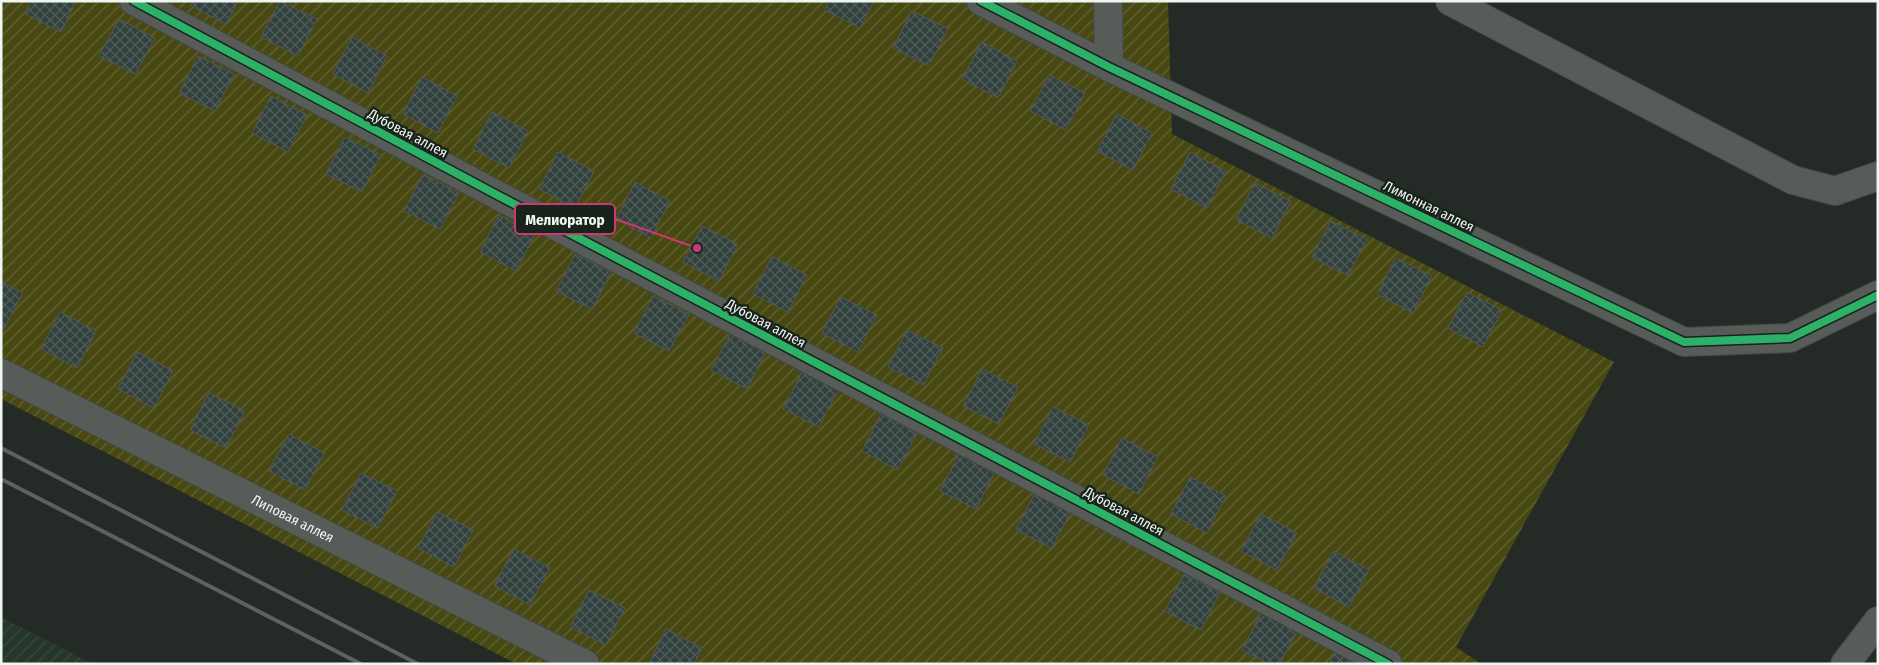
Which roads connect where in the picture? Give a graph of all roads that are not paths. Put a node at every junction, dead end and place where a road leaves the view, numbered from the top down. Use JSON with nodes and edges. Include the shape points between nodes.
{"nodes":[{"id":1,"x":134,"y":1,"type":"edge"},
{"id":2,"x":981,"y":1,"type":"edge"},
{"id":3,"x":1108,"y":1,"type":"edge"},
{"id":4,"x":1450,"y":1,"type":"edge"},
{"id":5,"x":1109,"y":67,"type":"junction"},
{"id":6,"x":1878,"y":176,"type":"edge"},
{"id":7,"x":1878,"y":295,"type":"edge"},
{"id":8,"x":1,"y":373,"type":"edge"},
{"id":9,"x":1878,"y":621,"type":"edge"},
{"id":10,"x":585,"y":664,"type":"edge"},
{"id":11,"x":1388,"y":664,"type":"edge"},
{"id":12,"x":1845,"y":664,"type":"edge"}],
"edges":[{"from":1,"to":11,"type":"street","name":"Дубовая аллея"},
{"from":2,"to":5,"type":"street","name":"Лимонная аллея"},
{"from":3,"to":5,"type":"street"},
{"from":4,"to":6,"type":"street","via":[[1794,180],[1835,191]]},
{"from":5,"to":7,"type":"street","name":"Лимонная аллея","via":[[1684,342],[1790,338]]},
{"from":8,"to":10,"type":"street","name":"Липовая аллея"},
{"from":9,"to":12,"type":"street"}]}
